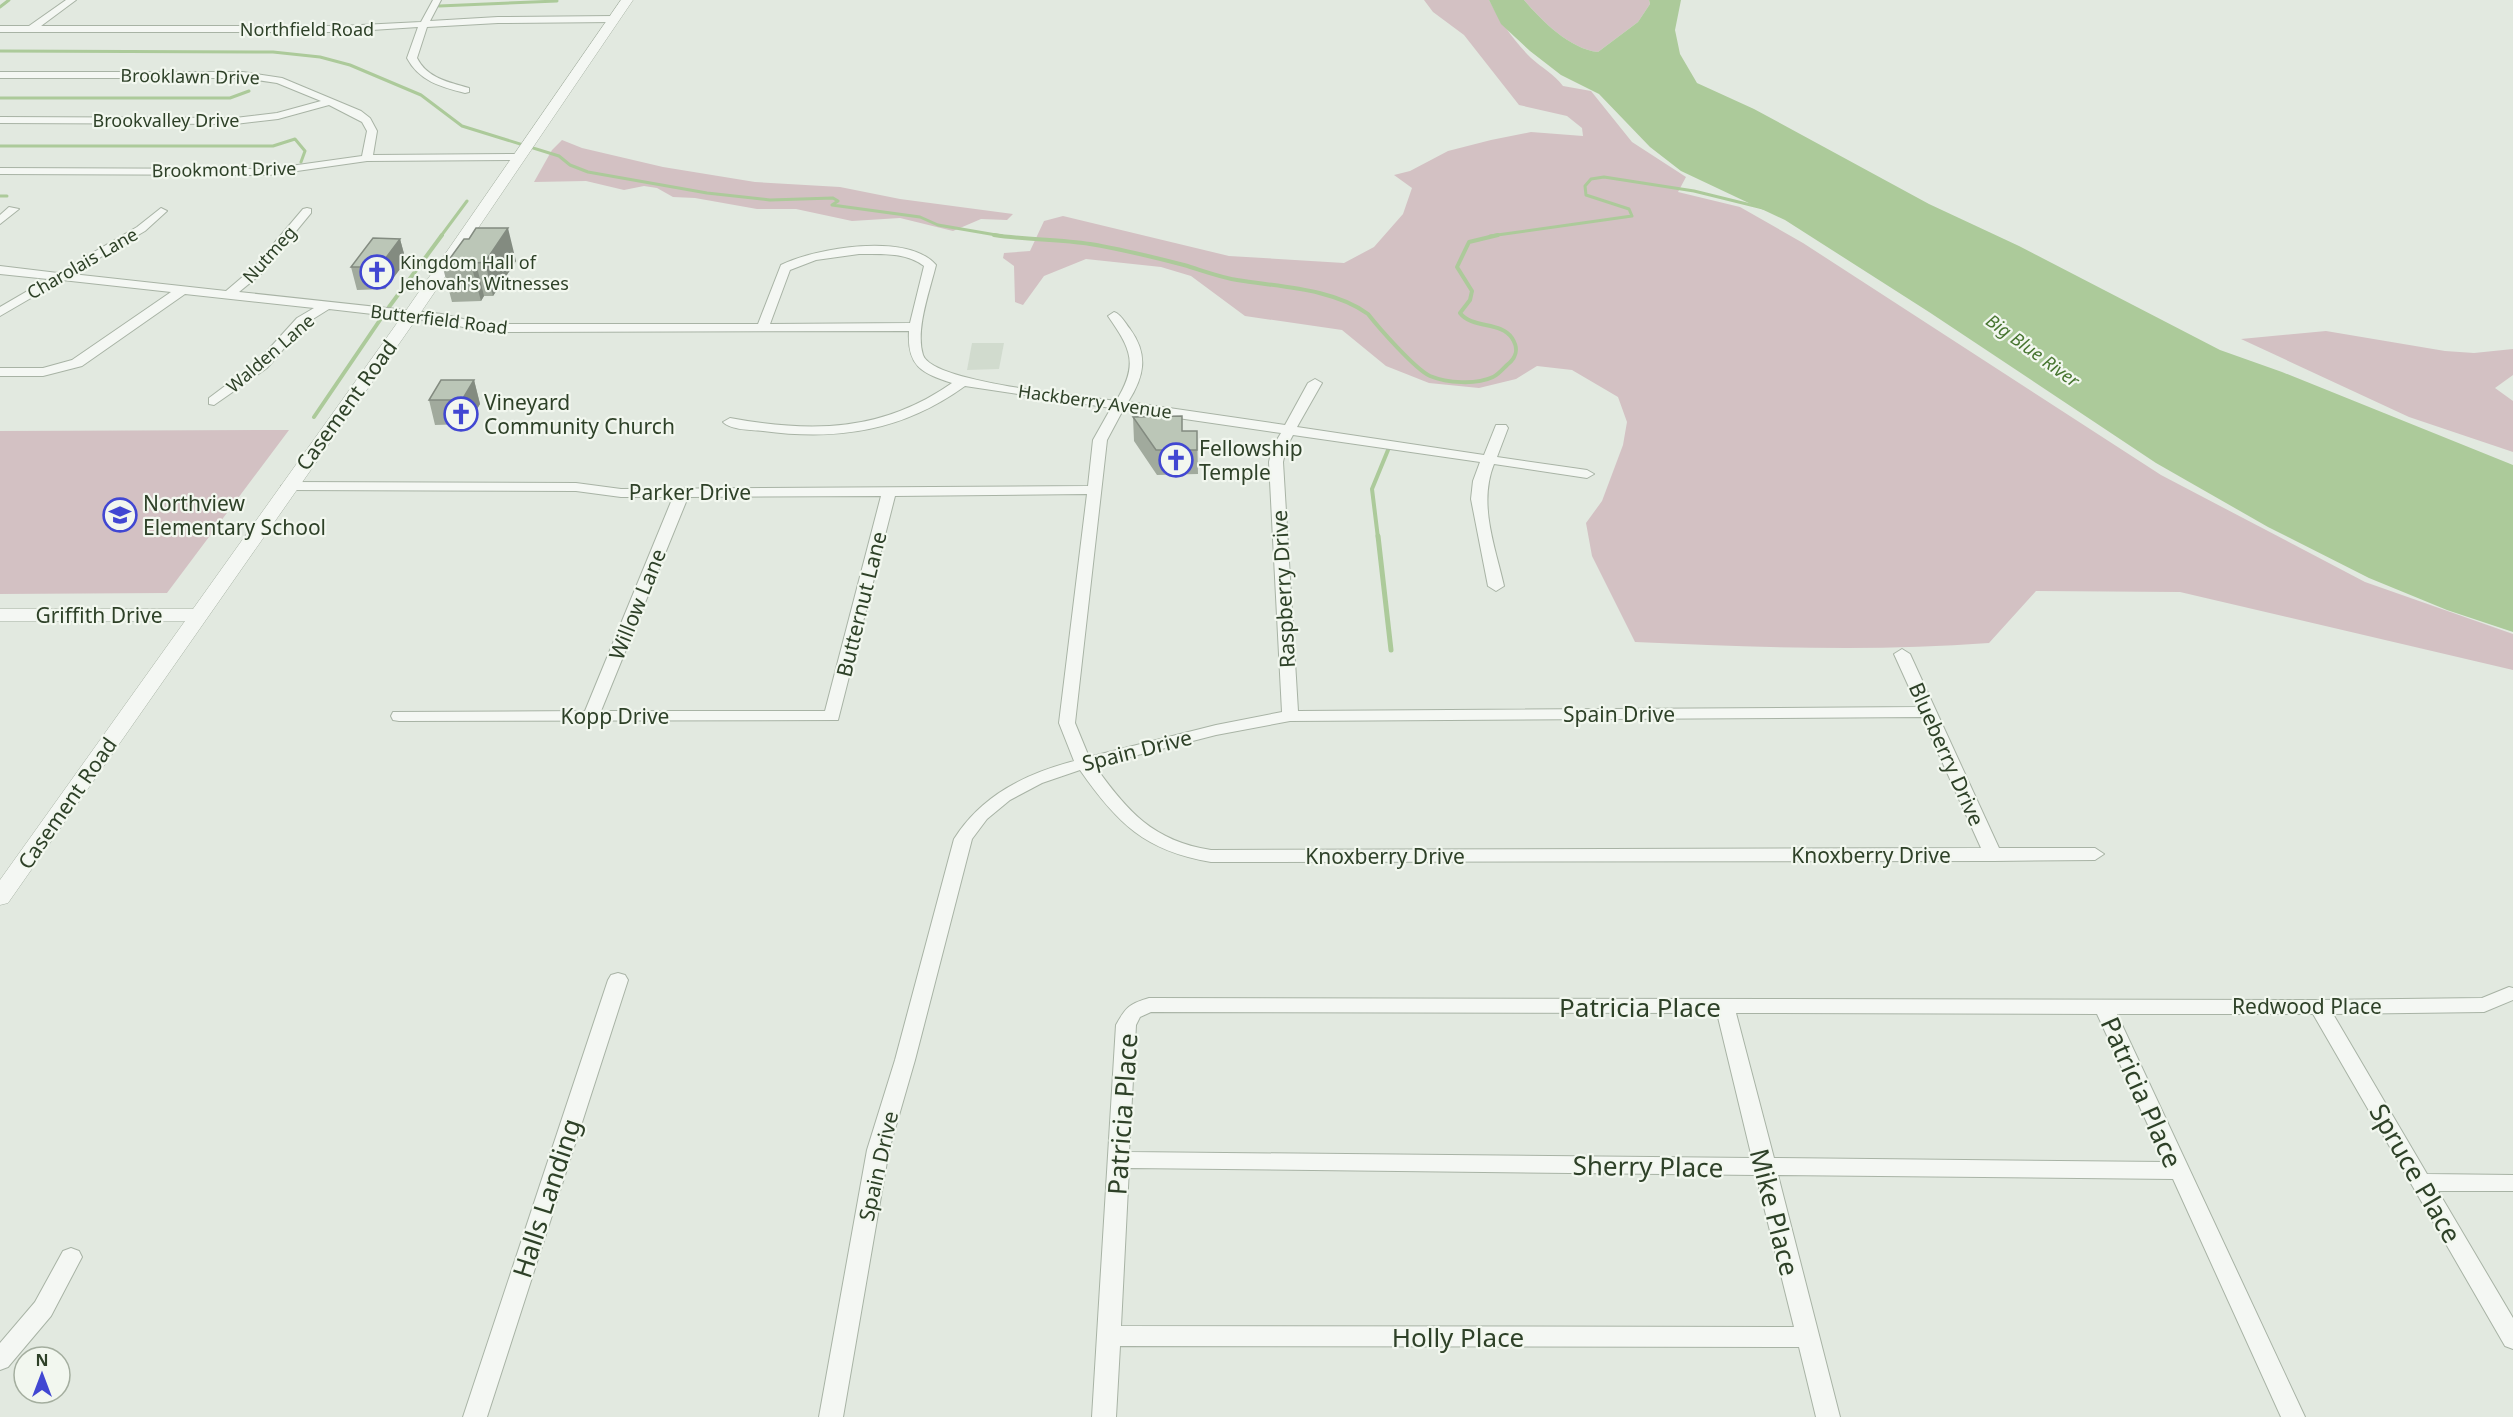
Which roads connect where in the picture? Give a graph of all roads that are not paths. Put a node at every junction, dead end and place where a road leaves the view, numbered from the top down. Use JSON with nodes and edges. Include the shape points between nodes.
{"nodes":[{"id":1,"x":72,"y":0,"type":"edge"},
{"id":2,"x":437,"y":0,"type":"edge"},
{"id":3,"x":627,"y":0,"type":"edge"},
{"id":4,"x":614,"y":19,"type":"junction"},
{"id":5,"x":424,"y":26,"type":"junction"},
{"id":6,"x":0,"y":29,"type":"edge"},
{"id":7,"x":31,"y":29,"type":"junction"},
{"id":8,"x":0,"y":75,"type":"edge"},
{"id":9,"x":465,"y":90,"type":"dead end"},
{"id":10,"x":329,"y":102,"type":"junction"},
{"id":11,"x":0,"y":120,"type":"edge"},
{"id":12,"x":524,"y":150,"type":"junction"},
{"id":13,"x":367,"y":158,"type":"junction"},
{"id":14,"x":0,"y":171,"type":"edge"},
{"id":15,"x":13,"y":209,"type":"dead end"},
{"id":16,"x":161,"y":211,"type":"dead end"},
{"id":17,"x":307,"y":211,"type":"dead end"},
{"id":18,"x":0,"y":220,"type":"edge"},
{"id":19,"x":0,"y":270,"type":"edge"},
{"id":20,"x":58,"y":276,"type":"junction"},
{"id":21,"x":182,"y":290,"type":"junction"},
{"id":22,"x":228,"y":295,"type":"junction"},
{"id":23,"x":326,"y":306,"type":"junction"},
{"id":24,"x":0,"y":312,"type":"edge"},
{"id":25,"x":411,"y":315,"type":"junction"},
{"id":26,"x":1114,"y":316,"type":"dead end"},
{"id":27,"x":763,"y":327,"type":"junction"},
{"id":28,"x":917,"y":327,"type":"junction"},
{"id":29,"x":0,"y":372,"type":"edge"},
{"id":30,"x":962,"y":382,"type":"junction"},
{"id":31,"x":1315,"y":383,"type":"dead end"},
{"id":32,"x":214,"y":401,"type":"dead end"},
{"id":33,"x":1120,"y":404,"type":"junction"},
{"id":34,"x":730,"y":422,"type":"dead end"},
{"id":35,"x":1501,"y":428,"type":"dead end"},
{"id":36,"x":1289,"y":429,"type":"junction"},
{"id":37,"x":1488,"y":460,"type":"junction"},
{"id":38,"x":1587,"y":474,"type":"dead end"},
{"id":39,"x":288,"y":486,"type":"junction"},
{"id":40,"x":1092,"y":490,"type":"junction"},
{"id":41,"x":889,"y":492,"type":"junction"},
{"id":42,"x":682,"y":493,"type":"junction"},
{"id":43,"x":1496,"y":586,"type":"dead end"},
{"id":44,"x":0,"y":615,"type":"edge"},
{"id":45,"x":199,"y":615,"type":"junction"},
{"id":46,"x":1902,"y":654,"type":"dead end"},
{"id":47,"x":1928,"y":712,"type":"junction"},
{"id":48,"x":399,"y":716,"type":"dead end"},
{"id":49,"x":591,"y":716,"type":"junction"},
{"id":50,"x":832,"y":716,"type":"joint"},
{"id":51,"x":1290,"y":716,"type":"junction"},
{"id":52,"x":1083,"y":763,"type":"junction"},
{"id":53,"x":2095,"y":854,"type":"dead end"},
{"id":54,"x":1993,"y":855,"type":"junction"},
{"id":55,"x":0,"y":897,"type":"edge"},
{"id":56,"x":618,"y":980,"type":"dead end"},
{"id":57,"x":2509,"y":994,"type":"dead end"},
{"id":58,"x":2103,"y":1005,"type":"junction"},
{"id":59,"x":1725,"y":1007,"type":"junction"},
{"id":60,"x":2319,"y":1007,"type":"junction"},
{"id":61,"x":1118,"y":1160,"type":"junction"},
{"id":62,"x":1764,"y":1168,"type":"junction"},
{"id":63,"x":2178,"y":1171,"type":"junction"},
{"id":64,"x":2421,"y":1182,"type":"junction"},
{"id":65,"x":2513,"y":1183,"type":"edge"},
{"id":66,"x":71,"y":1257,"type":"dead end"},
{"id":67,"x":1110,"y":1336,"type":"junction"},
{"id":68,"x":1806,"y":1337,"type":"junction"},
{"id":69,"x":2513,"y":1339,"type":"edge"},
{"id":70,"x":0,"y":1360,"type":"edge"},
{"id":71,"x":475,"y":1417,"type":"edge"},
{"id":72,"x":831,"y":1417,"type":"edge"},
{"id":73,"x":1104,"y":1417,"type":"edge"},
{"id":74,"x":1828,"y":1417,"type":"edge"},
{"id":75,"x":2293,"y":1417,"type":"edge"}],
"edges":[{"from":1,"to":7,"type":"street"},
{"from":2,"to":5,"type":"street"},
{"from":3,"to":4,"type":"street","name":"Casement Road"},
{"from":4,"to":5,"type":"street","name":"Northfield Road"},
{"from":4,"to":12,"type":"street","name":"Casement Road"},
{"from":5,"to":7,"type":"street","name":"Northfield Road"},
{"from":5,"to":9,"type":"street","via":[[412,53],[414,64],[430,78]]},
{"from":6,"to":7,"type":"street","name":"Northfield Road"},
{"from":8,"to":10,"type":"street","name":"Brooklawn Drive","via":[[259,76],[279,80]]},
{"from":10,"to":11,"type":"street","name":"Brookvalley Drive","via":[[278,116],[236,121]]},
{"from":10,"to":13,"type":"street","name":"Brooklawn Drive","via":[[357,113],[372,128]]},
{"from":12,"to":13,"type":"street","name":"Brookmont Drive"},
{"from":12,"to":25,"type":"street","name":"Casement Road"},
{"from":13,"to":14,"type":"street","name":"Brookmont Drive","via":[[269,172]]},
{"from":15,"to":18,"type":"street"},
{"from":16,"to":20,"type":"street","name":"Charolais Lane","via":[[141,229]]},
{"from":17,"to":22,"type":"street","name":"Nutmeg","via":[[257,271]]},
{"from":19,"to":20,"type":"street","name":"Butterfield Road"},
{"from":20,"to":21,"type":"street","name":"Butterfield Road"},
{"from":20,"to":24,"type":"street","name":"Charolais Lane"},
{"from":21,"to":22,"type":"street","name":"Butterfield Road"},
{"from":21,"to":29,"type":"street","via":[[76,363],[53,370]]},
{"from":22,"to":23,"type":"street","name":"Butterfield Road"},
{"from":23,"to":25,"type":"street","name":"Butterfield Road"},
{"from":23,"to":32,"type":"street","name":"Walden Lane","via":[[302,321],[262,365]]},
{"from":25,"to":27,"type":"street","name":"Butterfield Road","via":[[484,328]]},
{"from":25,"to":39,"type":"street","name":"Casement Road"},
{"from":26,"to":33,"type":"street","name":"Knoxberry Drive","via":[[1130,335],[1138,364],[1132,389]]},
{"from":27,"to":28,"type":"street","name":"Butterfield Road"},
{"from":27,"to":28,"type":"street","name":"Hackberry Avenue","via":[[785,268],[794,262],[834,253],[902,252],[921,257],[930,265]]},
{"from":28,"to":30,"type":"street","name":"Hackberry Avenue","via":[[913,347],[921,363]]},
{"from":30,"to":33,"type":"street","name":"Hackberry Avenue"},
{"from":30,"to":34,"type":"street","via":[[907,415],[869,425],[759,428]]},
{"from":31,"to":36,"type":"street","name":"Raspberry Drive"},
{"from":33,"to":36,"type":"street","name":"Hackberry Avenue"},
{"from":33,"to":40,"type":"street","name":"Knoxberry Drive","via":[[1100,440]]},
{"from":35,"to":37,"type":"street"},
{"from":36,"to":37,"type":"street","name":"Hackberry Avenue"},
{"from":36,"to":51,"type":"street","name":"Raspberry Drive","via":[[1276,462]]},
{"from":37,"to":38,"type":"street","name":"Hackberry Avenue"},
{"from":37,"to":43,"type":"street","via":[[1478,499]]},
{"from":39,"to":42,"type":"street","name":"Parker Drive","via":[[576,487],[621,493]]},
{"from":39,"to":45,"type":"street","name":"Casement Road"},
{"from":40,"to":41,"type":"street","name":"Parker Drive"},
{"from":40,"to":52,"type":"street","name":"Knoxberry Drive","via":[[1067,723],[1071,742]]},
{"from":41,"to":42,"type":"street","name":"Parker Drive"},
{"from":41,"to":50,"type":"street","name":"Butternut Lane"},
{"from":42,"to":49,"type":"street","name":"Willow Lane"},
{"from":44,"to":45,"type":"street","name":"Griffith Drive"},
{"from":45,"to":55,"type":"street","name":"Casement Road"},
{"from":46,"to":47,"type":"street","name":"Blueberry Drive"},
{"from":47,"to":51,"type":"street","name":"Spain Drive"},
{"from":47,"to":54,"type":"street","name":"Blueberry Drive"},
{"from":48,"to":49,"type":"street","name":"Kopp Drive"},
{"from":49,"to":50,"type":"street","name":"Kopp Drive"},
{"from":51,"to":52,"type":"street","name":"Spain Drive","via":[[1248,722]]},
{"from":52,"to":54,"type":"street","name":"Knoxberry Drive","via":[[1126,820],[1148,836],[1211,856]]},
{"from":52,"to":72,"type":"street","name":"Spain Drive","via":[[1003,796],[975,820],[963,839],[878,1150]]},
{"from":53,"to":54,"type":"street","name":"Knoxberry Drive"},
{"from":56,"to":71,"type":"street","name":"Halls Landing"},
{"from":57,"to":60,"type":"street","name":"Redwood Place","via":[[2484,1005]]},
{"from":58,"to":59,"type":"street","name":"Patricia Place"},
{"from":58,"to":60,"type":"street","name":"Redwood Place"},
{"from":58,"to":63,"type":"street","name":"Patricia Place"},
{"from":59,"to":61,"type":"street","name":"Patricia Place","via":[[1149,1005],[1133,1012],[1126,1025]]},
{"from":59,"to":62,"type":"street","name":"Mike Place"},
{"from":60,"to":64,"type":"street","name":"Spruce Place"},
{"from":61,"to":62,"type":"street","name":"Sherry Place"},
{"from":61,"to":67,"type":"street","name":"Patricia Place"},
{"from":62,"to":63,"type":"street","name":"Sherry Place"},
{"from":62,"to":68,"type":"street","name":"Mike Place"},
{"from":63,"to":75,"type":"street","name":"Patricia Place"},
{"from":64,"to":65,"type":"street"},
{"from":64,"to":69,"type":"street","name":"Spruce Place"},
{"from":66,"to":70,"type":"street","via":[[43,1309]]},
{"from":67,"to":68,"type":"street","name":"Holly Place"},
{"from":67,"to":73,"type":"street","name":"Patricia Place"},
{"from":68,"to":74,"type":"street","name":"Mike Place"}]}
